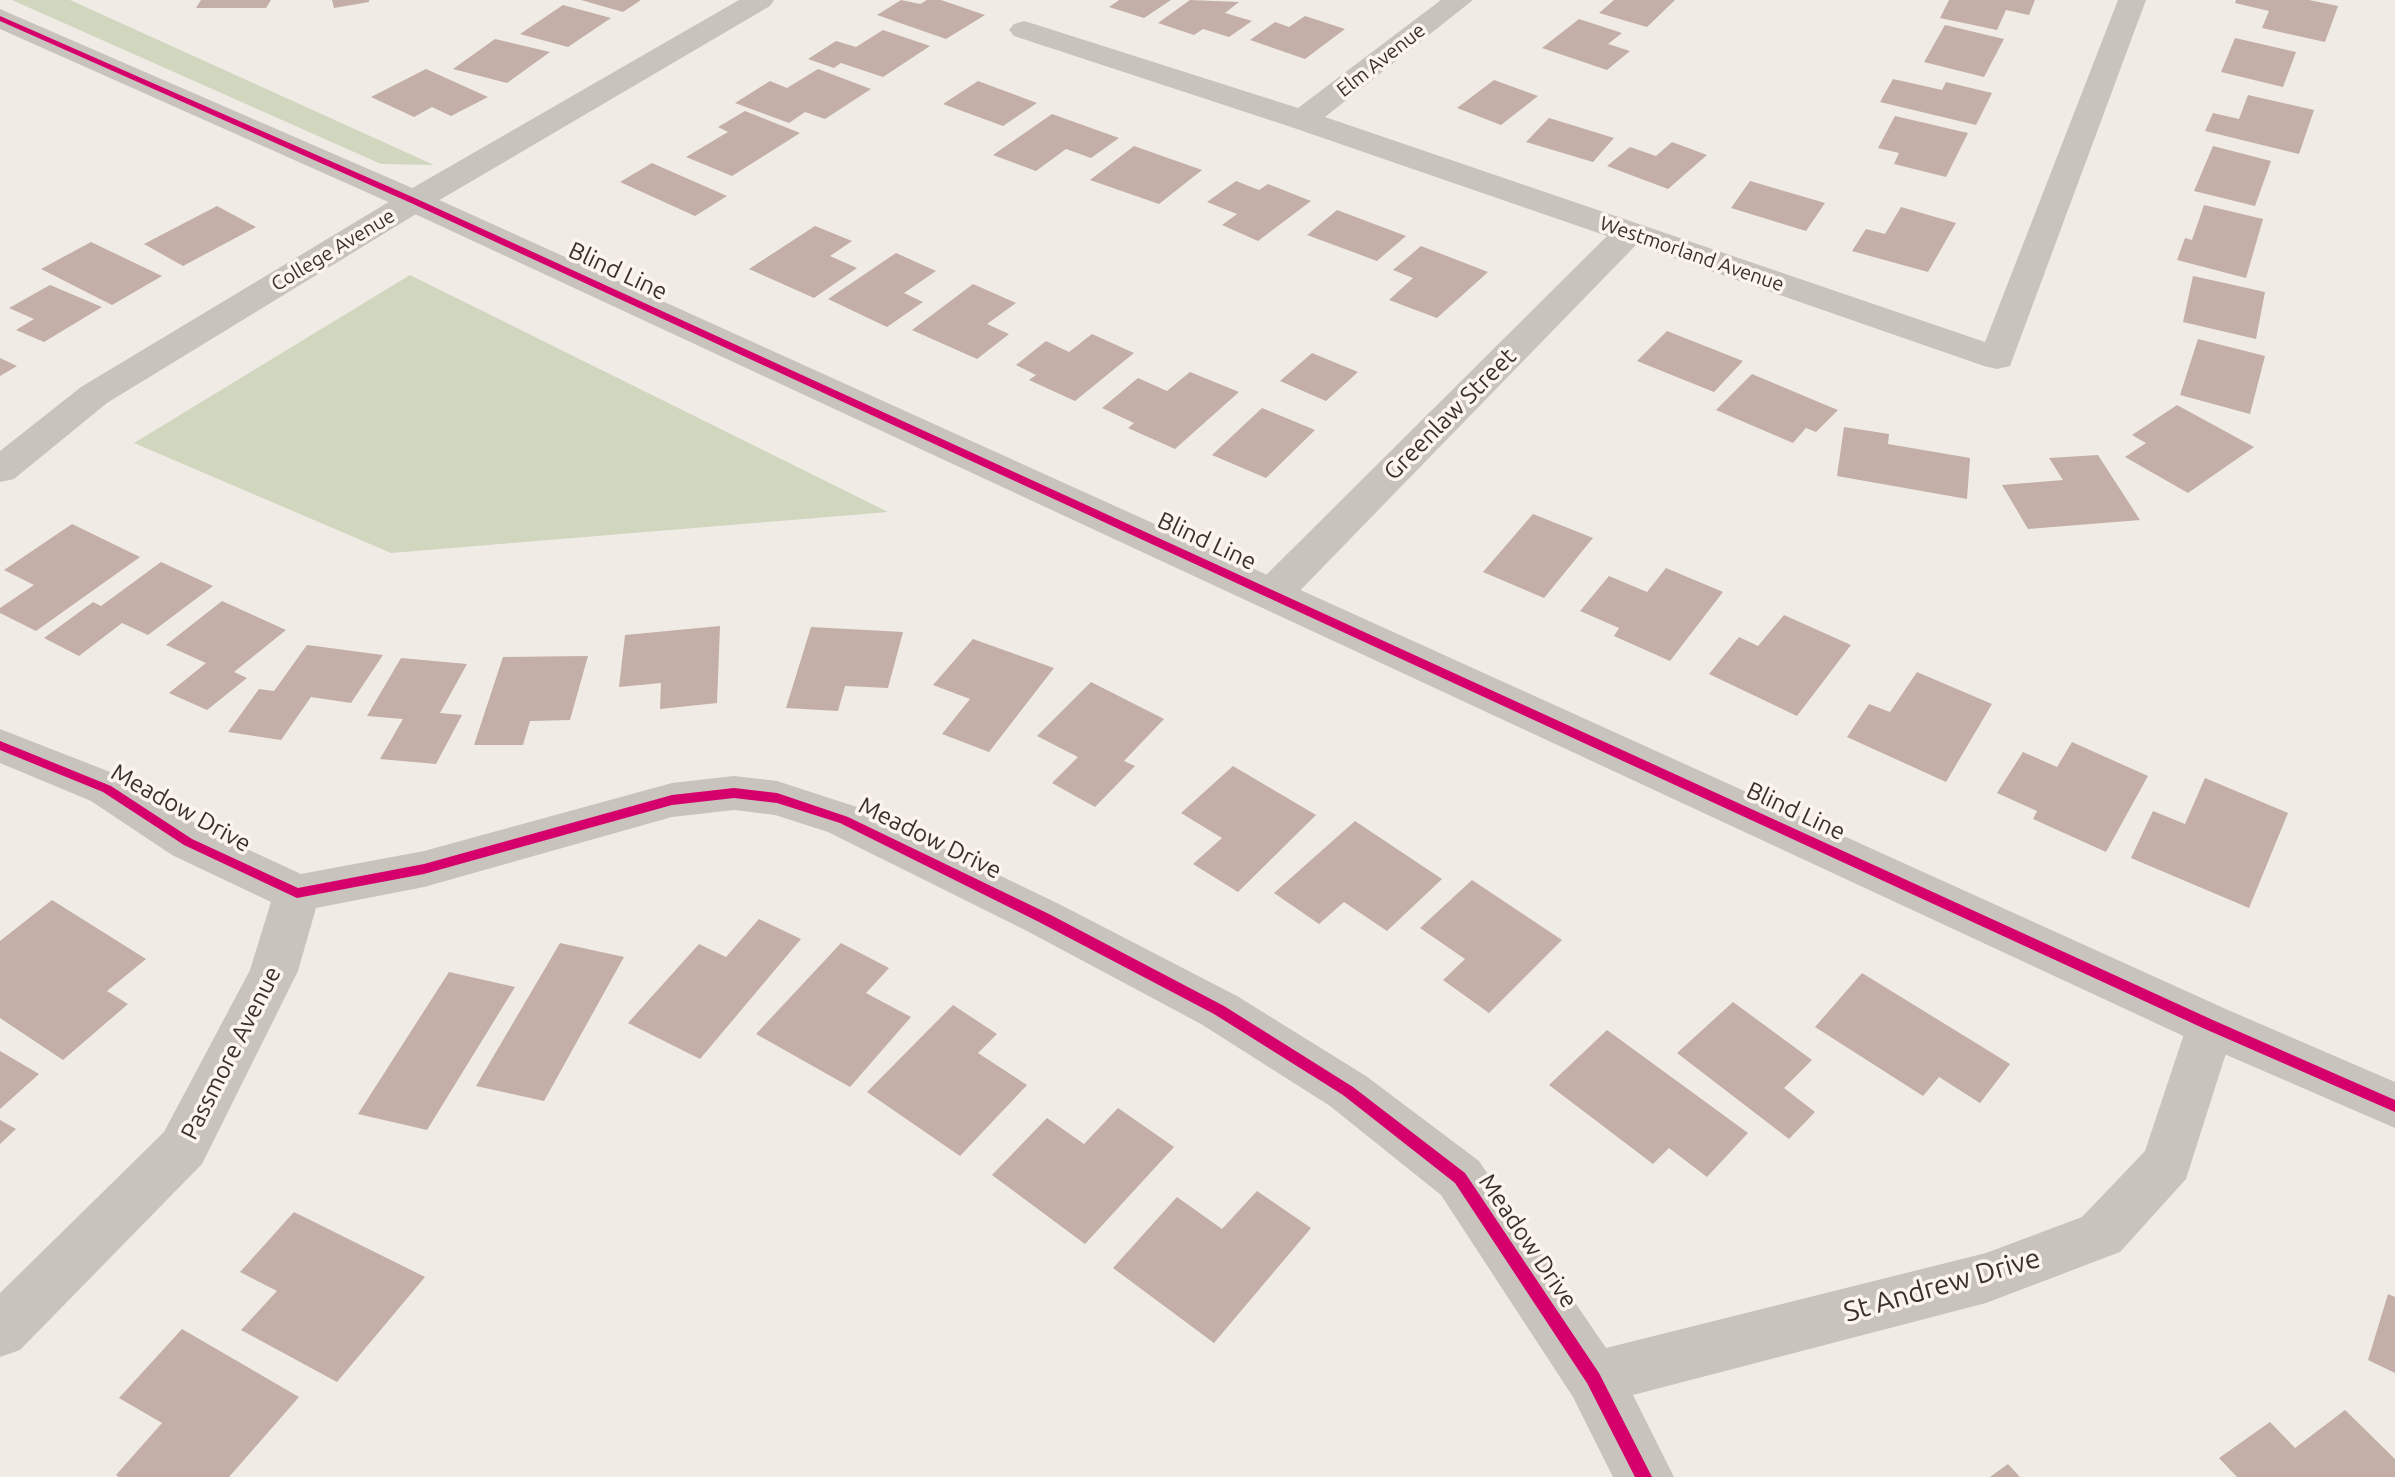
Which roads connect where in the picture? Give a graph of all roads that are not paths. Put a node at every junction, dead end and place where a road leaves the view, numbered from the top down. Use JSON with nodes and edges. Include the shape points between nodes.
{"nodes":[{"id":1,"x":760,"y":0,"type":"edge"},
{"id":2,"x":1459,"y":0,"type":"edge"},
{"id":3,"x":2132,"y":0,"type":"edge"},
{"id":4,"x":0,"y":18,"type":"edge"},
{"id":5,"x":1024,"y":30,"type":"dead end"},
{"id":6,"x":1302,"y":120,"type":"junction"},
{"id":7,"x":414,"y":201,"type":"junction"},
{"id":8,"x":1629,"y":233,"type":"junction"},
{"id":9,"x":0,"y":470,"type":"edge"},
{"id":10,"x":1271,"y":595,"type":"junction"},
{"id":11,"x":0,"y":745,"type":"edge"},
{"id":12,"x":297,"y":893,"type":"junction"},
{"id":13,"x":2210,"y":1025,"type":"junction"},
{"id":14,"x":2395,"y":1106,"type":"edge"},
{"id":15,"x":0,"y":1331,"type":"edge"},
{"id":16,"x":1593,"y":1378,"type":"junction"},
{"id":17,"x":1644,"y":1477,"type":"edge"}],
"edges":[{"from":1,"to":7,"type":"street","name":"College Avenue"},
{"from":2,"to":6,"type":"street","name":"Elm Avenue"},
{"from":3,"to":8,"type":"street","name":"Westmorland Avenue","via":[[1997,358]]},
{"from":4,"to":7,"type":"street","name":"Blind Line"},
{"from":5,"to":6,"type":"street","name":"Westmorland Avenue"},
{"from":6,"to":8,"type":"street","name":"Westmorland Avenue"},
{"from":7,"to":9,"type":"street","name":"College Avenue","via":[[94,395]]},
{"from":7,"to":10,"type":"street","name":"Blind Line"},
{"from":8,"to":10,"type":"street","name":"Greenlaw Street"},
{"from":10,"to":13,"type":"street","name":"Blind Line"},
{"from":11,"to":12,"type":"street","name":"Meadow Drive","via":[[107,789],[188,842]]},
{"from":12,"to":15,"type":"street","name":"Passmore Avenue","via":[[274,971],[183,1148]]},
{"from":12,"to":16,"type":"street","name":"Meadow Drive","via":[[424,869],[672,800],[734,793],[777,798],[844,820],[1219,1010],[1348,1091],[1460,1178]]},
{"from":13,"to":14,"type":"street","name":"Blind Line"},
{"from":13,"to":16,"type":"street","name":"St Andrew Drive","via":[[2167,1163],[2101,1235],[1986,1278]]},
{"from":16,"to":17,"type":"street","name":"Meadow Drive"}]}
